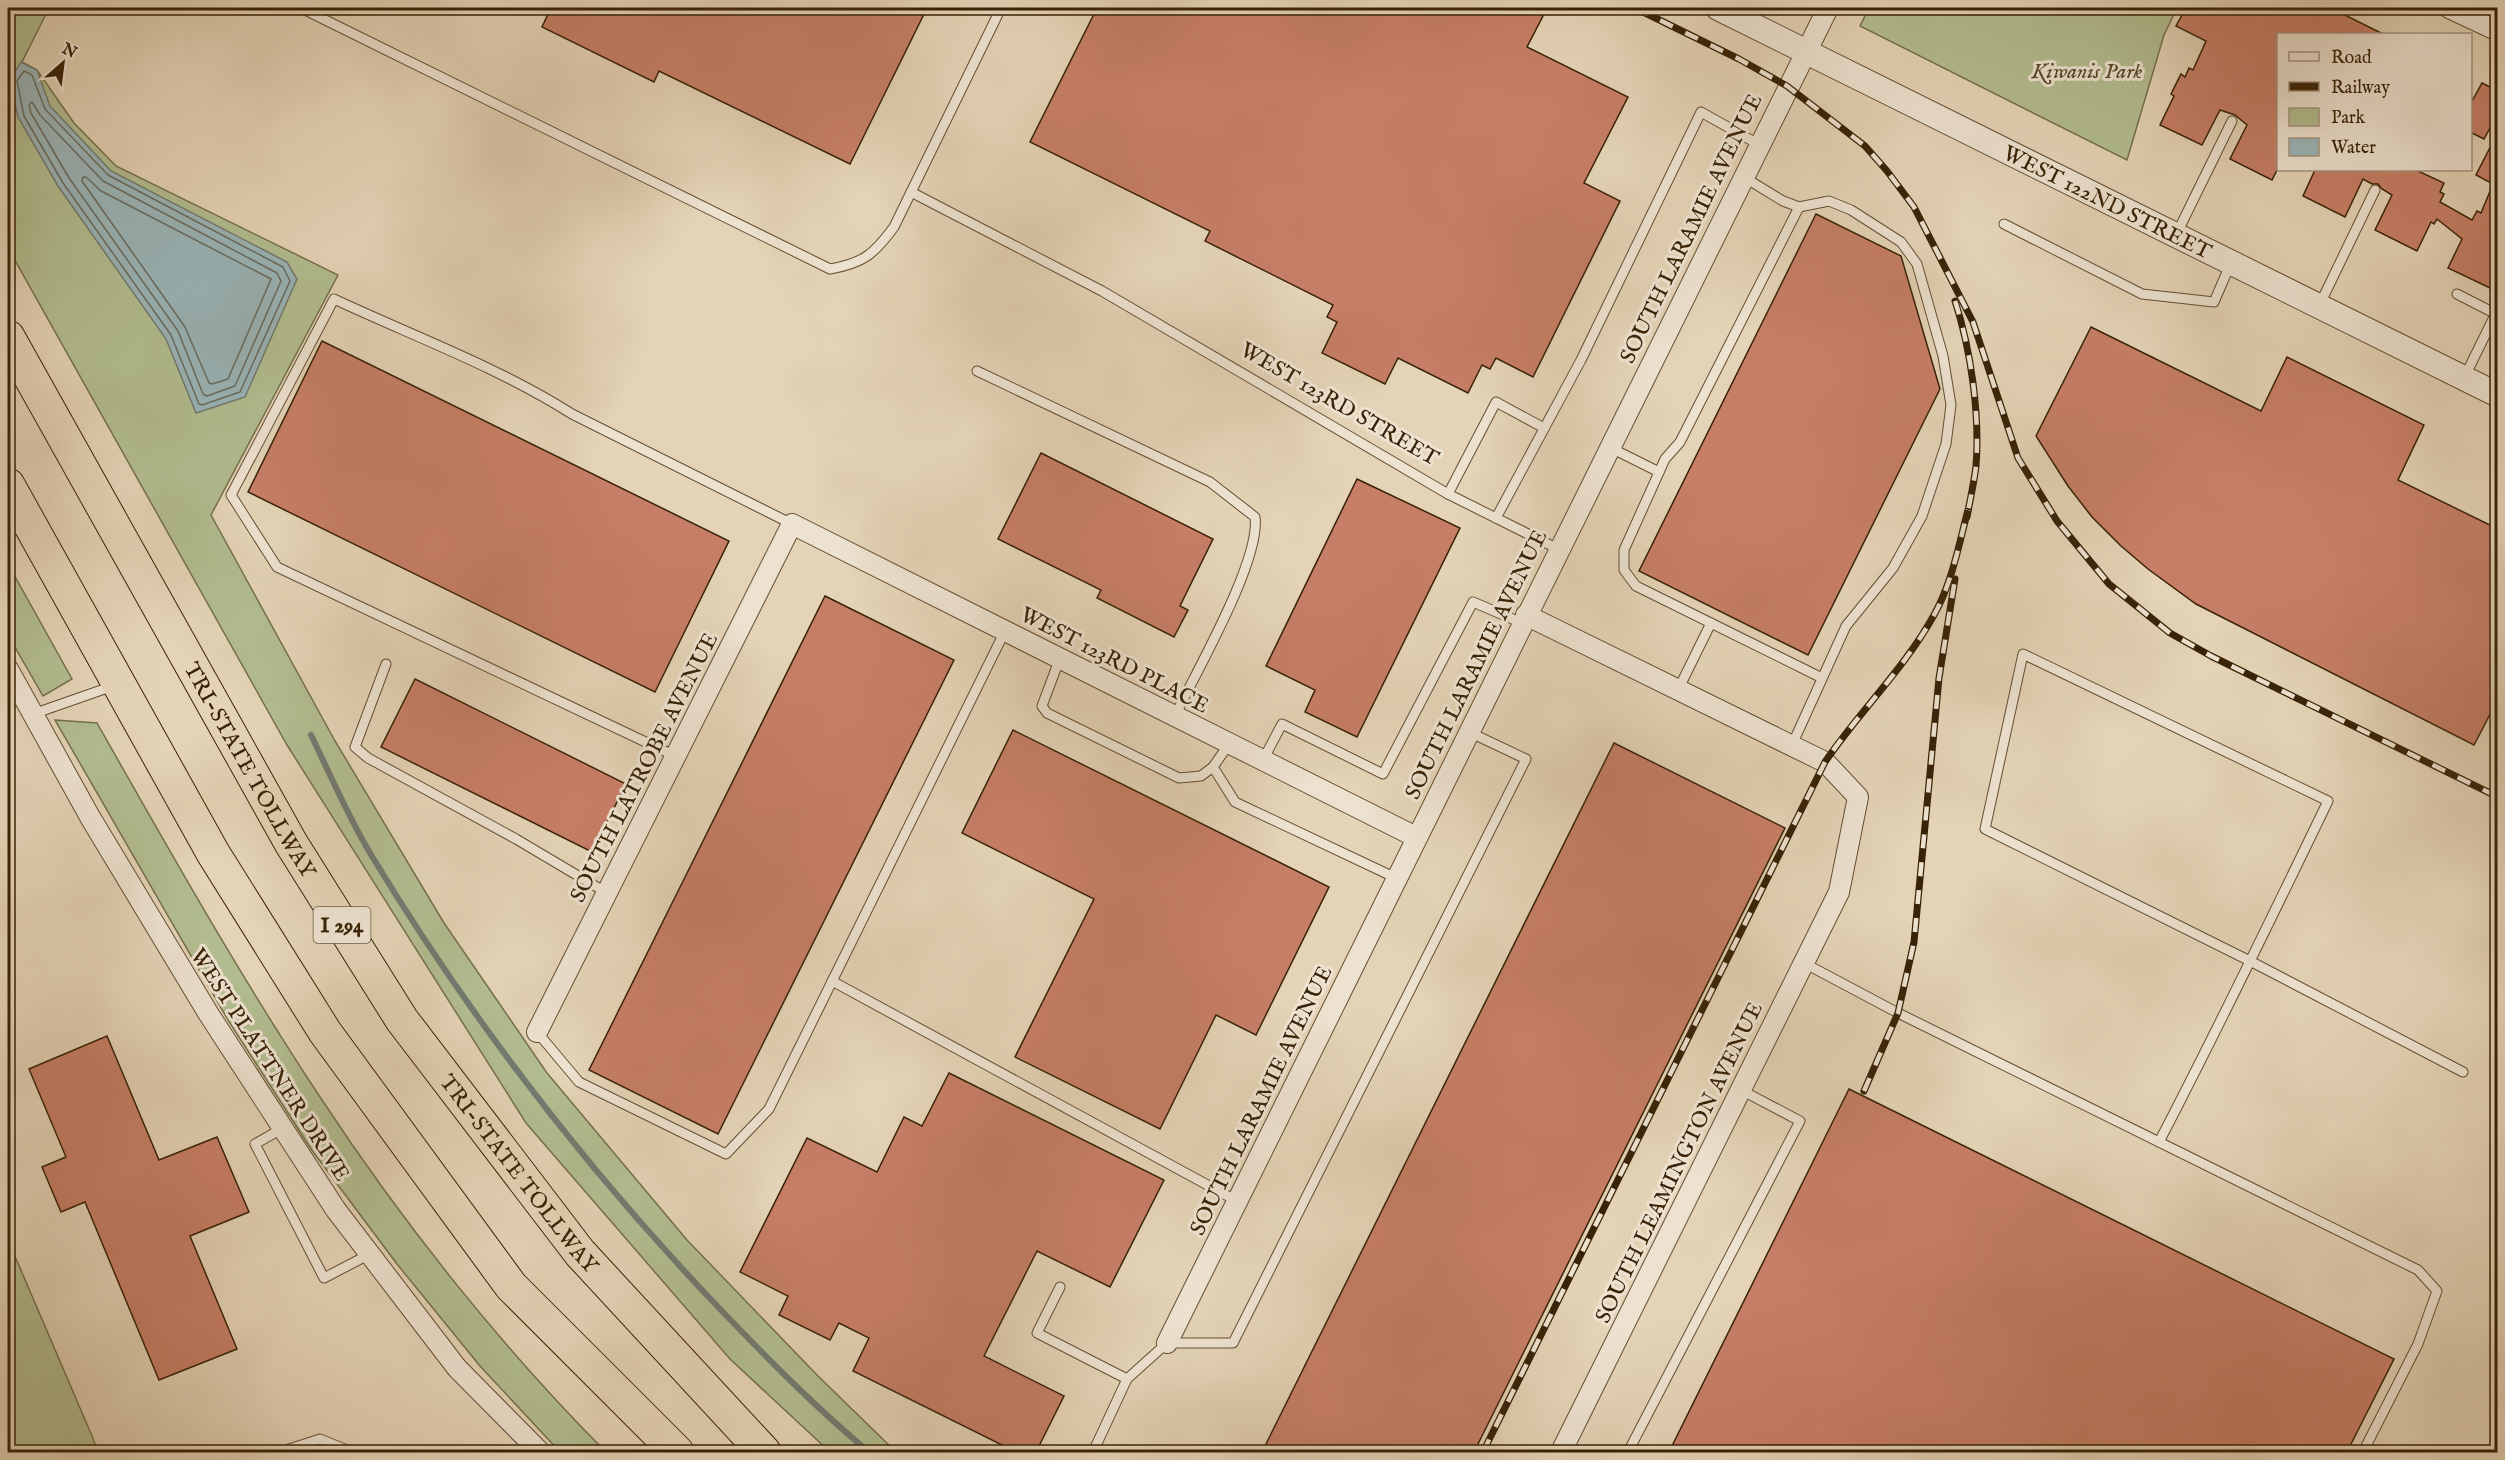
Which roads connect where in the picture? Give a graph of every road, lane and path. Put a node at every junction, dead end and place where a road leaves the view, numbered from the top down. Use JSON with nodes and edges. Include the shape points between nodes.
{"nodes":[{"id":1,"x":301,"y":8,"type":"edge"},
{"id":2,"x":1001,"y":8,"type":"edge"},
{"id":3,"x":1718,"y":8,"type":"edge"},
{"id":4,"x":1828,"y":8,"type":"edge"},
{"id":5,"x":2450,"y":8,"type":"edge"},
{"id":6,"x":2498,"y":31,"type":"edge"},
{"id":7,"x":1806,"y":51,"type":"junction"},
{"id":8,"x":2232,"y":121,"type":"dead end"},
{"id":9,"x":1758,"y":144,"type":"junction"},
{"id":10,"x":1742,"y":177,"type":"junction"},
{"id":11,"x":2375,"y":190,"type":"dead end"},
{"id":12,"x":911,"y":192,"type":"junction"},
{"id":13,"x":1799,"y":207,"type":"junction"},
{"id":14,"x":2004,"y":224,"type":"dead end"},
{"id":15,"x":2176,"y":235,"type":"junction"},
{"id":16,"x":2231,"y":262,"type":"junction"},
{"id":17,"x":2457,"y":294,"type":"dead end"},
{"id":18,"x":2319,"y":306,"type":"junction"},
{"id":19,"x":2497,"y":312,"type":"edge"},
{"id":20,"x":8,"y":337,"type":"edge"},
{"id":21,"x":978,"y":371,"type":"dead end"},
{"id":22,"x":2463,"y":378,"type":"junction"},
{"id":23,"x":2498,"y":395,"type":"edge"},
{"id":24,"x":1544,"y":428,"type":"junction"},
{"id":25,"x":1609,"y":447,"type":"junction"},
{"id":26,"x":1659,"y":472,"type":"junction"},
{"id":27,"x":8,"y":485,"type":"edge"},
{"id":28,"x":1448,"y":494,"type":"junction"},
{"id":29,"x":1496,"y":518,"type":"junction"},
{"id":30,"x":792,"y":524,"type":"junction"},
{"id":31,"x":1558,"y":549,"type":"junction"},
{"id":32,"x":1524,"y":619,"type":"junction"},
{"id":33,"x":1711,"y":623,"type":"junction"},
{"id":34,"x":1005,"y":631,"type":"junction"},
{"id":35,"x":1060,"y":658,"type":"junction"},
{"id":36,"x":386,"y":664,"type":"dead end"},
{"id":37,"x":8,"y":669,"type":"edge"},
{"id":38,"x":1822,"y":678,"type":"junction"},
{"id":39,"x":119,"y":684,"type":"junction"},
{"id":40,"x":1678,"y":690,"type":"junction"},
{"id":41,"x":33,"y":714,"type":"junction"},
{"id":42,"x":1174,"y":716,"type":"junction"},
{"id":43,"x":1468,"y":732,"type":"junction"},
{"id":44,"x":1229,"y":744,"type":"junction"},
{"id":45,"x":1792,"y":746,"type":"junction"},
{"id":46,"x":675,"y":756,"type":"junction"},
{"id":47,"x":1263,"y":760,"type":"junction"},
{"id":48,"x":1213,"y":767,"type":"junction"},
{"id":49,"x":1416,"y":837,"type":"junction"},
{"id":50,"x":1396,"y":878,"type":"junction"},
{"id":51,"x":607,"y":893,"type":"junction"},
{"id":52,"x":2252,"y":962,"type":"junction"},
{"id":53,"x":1804,"y":963,"type":"junction"},
{"id":54,"x":832,"y":981,"type":"junction"},
{"id":55,"x":537,"y":1032,"type":"joint"},
{"id":56,"x":2463,"y":1072,"type":"dead end"},
{"id":57,"x":1741,"y":1090,"type":"junction"},
{"id":58,"x":283,"y":1128,"type":"junction"},
{"id":59,"x":2159,"y":1142,"type":"junction"},
{"id":60,"x":1237,"y":1201,"type":"junction"},
{"id":61,"x":370,"y":1254,"type":"junction"},
{"id":62,"x":1060,"y":1287,"type":"dead end"},
{"id":63,"x":1167,"y":1343,"type":"junction"},
{"id":64,"x":1126,"y":1379,"type":"junction"},
{"id":65,"x":279,"y":1452,"type":"edge"},
{"id":66,"x":352,"y":1452,"type":"edge"},
{"id":67,"x":540,"y":1452,"type":"edge"},
{"id":68,"x":677,"y":1452,"type":"edge"},
{"id":69,"x":764,"y":1452,"type":"edge"},
{"id":70,"x":1093,"y":1452,"type":"edge"},
{"id":71,"x":1561,"y":1452,"type":"edge"},
{"id":72,"x":1628,"y":1452,"type":"edge"},
{"id":73,"x":2363,"y":1452,"type":"edge"}],
"edges":[{"from":1,"to":12,"type":"lane","via":[[830,269],[854,265],[878,249]]},
{"from":2,"to":12,"type":"lane"},
{"from":3,"to":7,"type":"street","name":"WEST 122ND STREET"},
{"from":4,"to":7,"type":"street","name":"SOUTH LARAMIE AVENUE"},
{"from":5,"to":6,"type":"street"},
{"from":7,"to":9,"type":"street","name":"SOUTH LARAMIE AVENUE"},
{"from":7,"to":15,"type":"street","name":"WEST 122ND STREET"},
{"from":8,"to":15,"type":"lane"},
{"from":9,"to":10,"type":"street","name":"SOUTH LARAMIE AVENUE"},
{"from":9,"to":24,"type":"lane","via":[[1701,111]]},
{"from":10,"to":13,"type":"lane"},
{"from":10,"to":25,"type":"street","name":"SOUTH LARAMIE AVENUE"},
{"from":11,"to":18,"type":"lane"},
{"from":12,"to":28,"type":"lane","name":"WEST 123RD STREET","via":[[1102,291]]},
{"from":13,"to":26,"type":"lane","via":[[1680,442]]},
{"from":13,"to":38,"type":"lane","via":[[1829,201],[1851,210],[1901,242],[1917,264],[1943,356],[1951,405],[1946,444],[1922,516],[1893,568],[1845,626]]},
{"from":14,"to":16,"type":"lane","via":[[2142,294],[2214,302]]},
{"from":15,"to":16,"type":"street","name":"WEST 122ND STREET"},
{"from":16,"to":18,"type":"street","name":"WEST 122ND STREET"},
{"from":17,"to":19,"type":"lane"},
{"from":18,"to":22,"type":"street","name":"WEST 122ND STREET"},
{"from":19,"to":22,"type":"lane"},
{"from":20,"to":69,"type":"highway","name":"TRI-STATE TOLLWAY","number":"I 294","via":[[291,843],[402,1020],[580,1253]]},
{"from":21,"to":42,"type":"lane","via":[[1210,482],[1255,517],[1246,568]]},
{"from":22,"to":23,"type":"street","name":"WEST 122ND STREET"},
{"from":24,"to":28,"type":"lane","via":[[1496,402]]},
{"from":24,"to":29,"type":"lane"},
{"from":25,"to":26,"type":"lane"},
{"from":25,"to":31,"type":"street","name":"SOUTH LARAMIE AVENUE"},
{"from":26,"to":33,"type":"lane","via":[[1624,550],[1624,570],[1636,585]]},
{"from":27,"to":39,"type":"highway"},
{"from":28,"to":29,"type":"lane","name":"WEST 123RD STREET"},
{"from":29,"to":31,"type":"lane","name":"WEST 123RD STREET"},
{"from":30,"to":34,"type":"street","name":"WEST 123RD PLACE"},
{"from":30,"to":46,"type":"street","name":"SOUTH LATROBE AVENUE"},
{"from":30,"to":46,"type":"lane","via":[[436,344],[334,299],[231,495],[277,567]]},
{"from":31,"to":32,"type":"street","name":"SOUTH LARAMIE AVENUE"},
{"from":32,"to":40,"type":"street"},
{"from":32,"to":43,"type":"street","name":"SOUTH LARAMIE AVENUE"},
{"from":32,"to":47,"type":"lane","via":[[1473,602],[1383,774],[1282,724]]},
{"from":33,"to":38,"type":"lane"},
{"from":33,"to":40,"type":"lane"},
{"from":34,"to":35,"type":"street","name":"WEST 123RD PLACE"},
{"from":34,"to":54,"type":"lane"},
{"from":35,"to":42,"type":"street","name":"WEST 123RD PLACE"},
{"from":35,"to":48,"type":"lane","via":[[1042,706],[1047,713],[1179,778],[1201,776]]},
{"from":36,"to":51,"type":"lane","via":[[355,747],[368,758],[516,838]]},
{"from":37,"to":41,"type":"street","name":"WEST PLATTNER DRIVE"},
{"from":38,"to":45,"type":"lane"},
{"from":39,"to":41,"type":"lane"},
{"from":39,"to":68,"type":"highway","via":[[213,853],[325,1032],[511,1286]]},
{"from":40,"to":45,"type":"street"},
{"from":41,"to":58,"type":"street","name":"WEST PLATTNER DRIVE","via":[[208,1013]]},
{"from":42,"to":44,"type":"street","name":"WEST 123RD PLACE"},
{"from":43,"to":49,"type":"street","name":"SOUTH LARAMIE AVENUE"},
{"from":43,"to":63,"type":"lane","via":[[1526,759],[1233,1343]]},
{"from":44,"to":47,"type":"street","name":"WEST 123RD PLACE"},
{"from":44,"to":48,"type":"lane"},
{"from":45,"to":53,"type":"street","name":"SOUTH LEAMINGTON AVENUE","via":[[1825,762],[1858,797],[1839,892]]},
{"from":46,"to":51,"type":"street","name":"SOUTH LATROBE AVENUE"},
{"from":47,"to":49,"type":"street","name":"WEST 123RD PLACE"},
{"from":48,"to":50,"type":"lane","via":[[1236,802]]},
{"from":49,"to":50,"type":"street","name":"SOUTH LARAMIE AVENUE"},
{"from":50,"to":60,"type":"street","name":"SOUTH LARAMIE AVENUE"},
{"from":51,"to":55,"type":"street","name":"SOUTH LATROBE AVENUE"},
{"from":52,"to":52,"type":"lane","via":[[2328,801],[2023,654],[1985,829]]},
{"from":52,"to":56,"type":"lane"},
{"from":52,"to":59,"type":"lane"},
{"from":53,"to":57,"type":"street","name":"SOUTH LEAMINGTON AVENUE"},
{"from":53,"to":59,"type":"lane"},
{"from":54,"to":55,"type":"lane","via":[[769,1109],[726,1154],[579,1082]]},
{"from":54,"to":60,"type":"lane"},
{"from":57,"to":71,"type":"street","name":"SOUTH LEAMINGTON AVENUE"},
{"from":57,"to":72,"type":"lane","via":[[1800,1121]]},
{"from":58,"to":61,"type":"street","name":"WEST PLATTNER DRIVE"},
{"from":58,"to":61,"type":"lane","via":[[255,1144],[324,1278]]},
{"from":59,"to":73,"type":"lane","via":[[2418,1270],[2437,1291],[2418,1344]]},
{"from":60,"to":63,"type":"street","name":"SOUTH LARAMIE AVENUE"},
{"from":61,"to":67,"type":"street","name":"WEST PLATTNER DRIVE","via":[[457,1368]]},
{"from":62,"to":64,"type":"lane","via":[[1037,1333]]},
{"from":63,"to":64,"type":"lane"},
{"from":64,"to":70,"type":"lane"},
{"from":65,"to":66,"type":"lane","via":[[320,1439]]}]}
